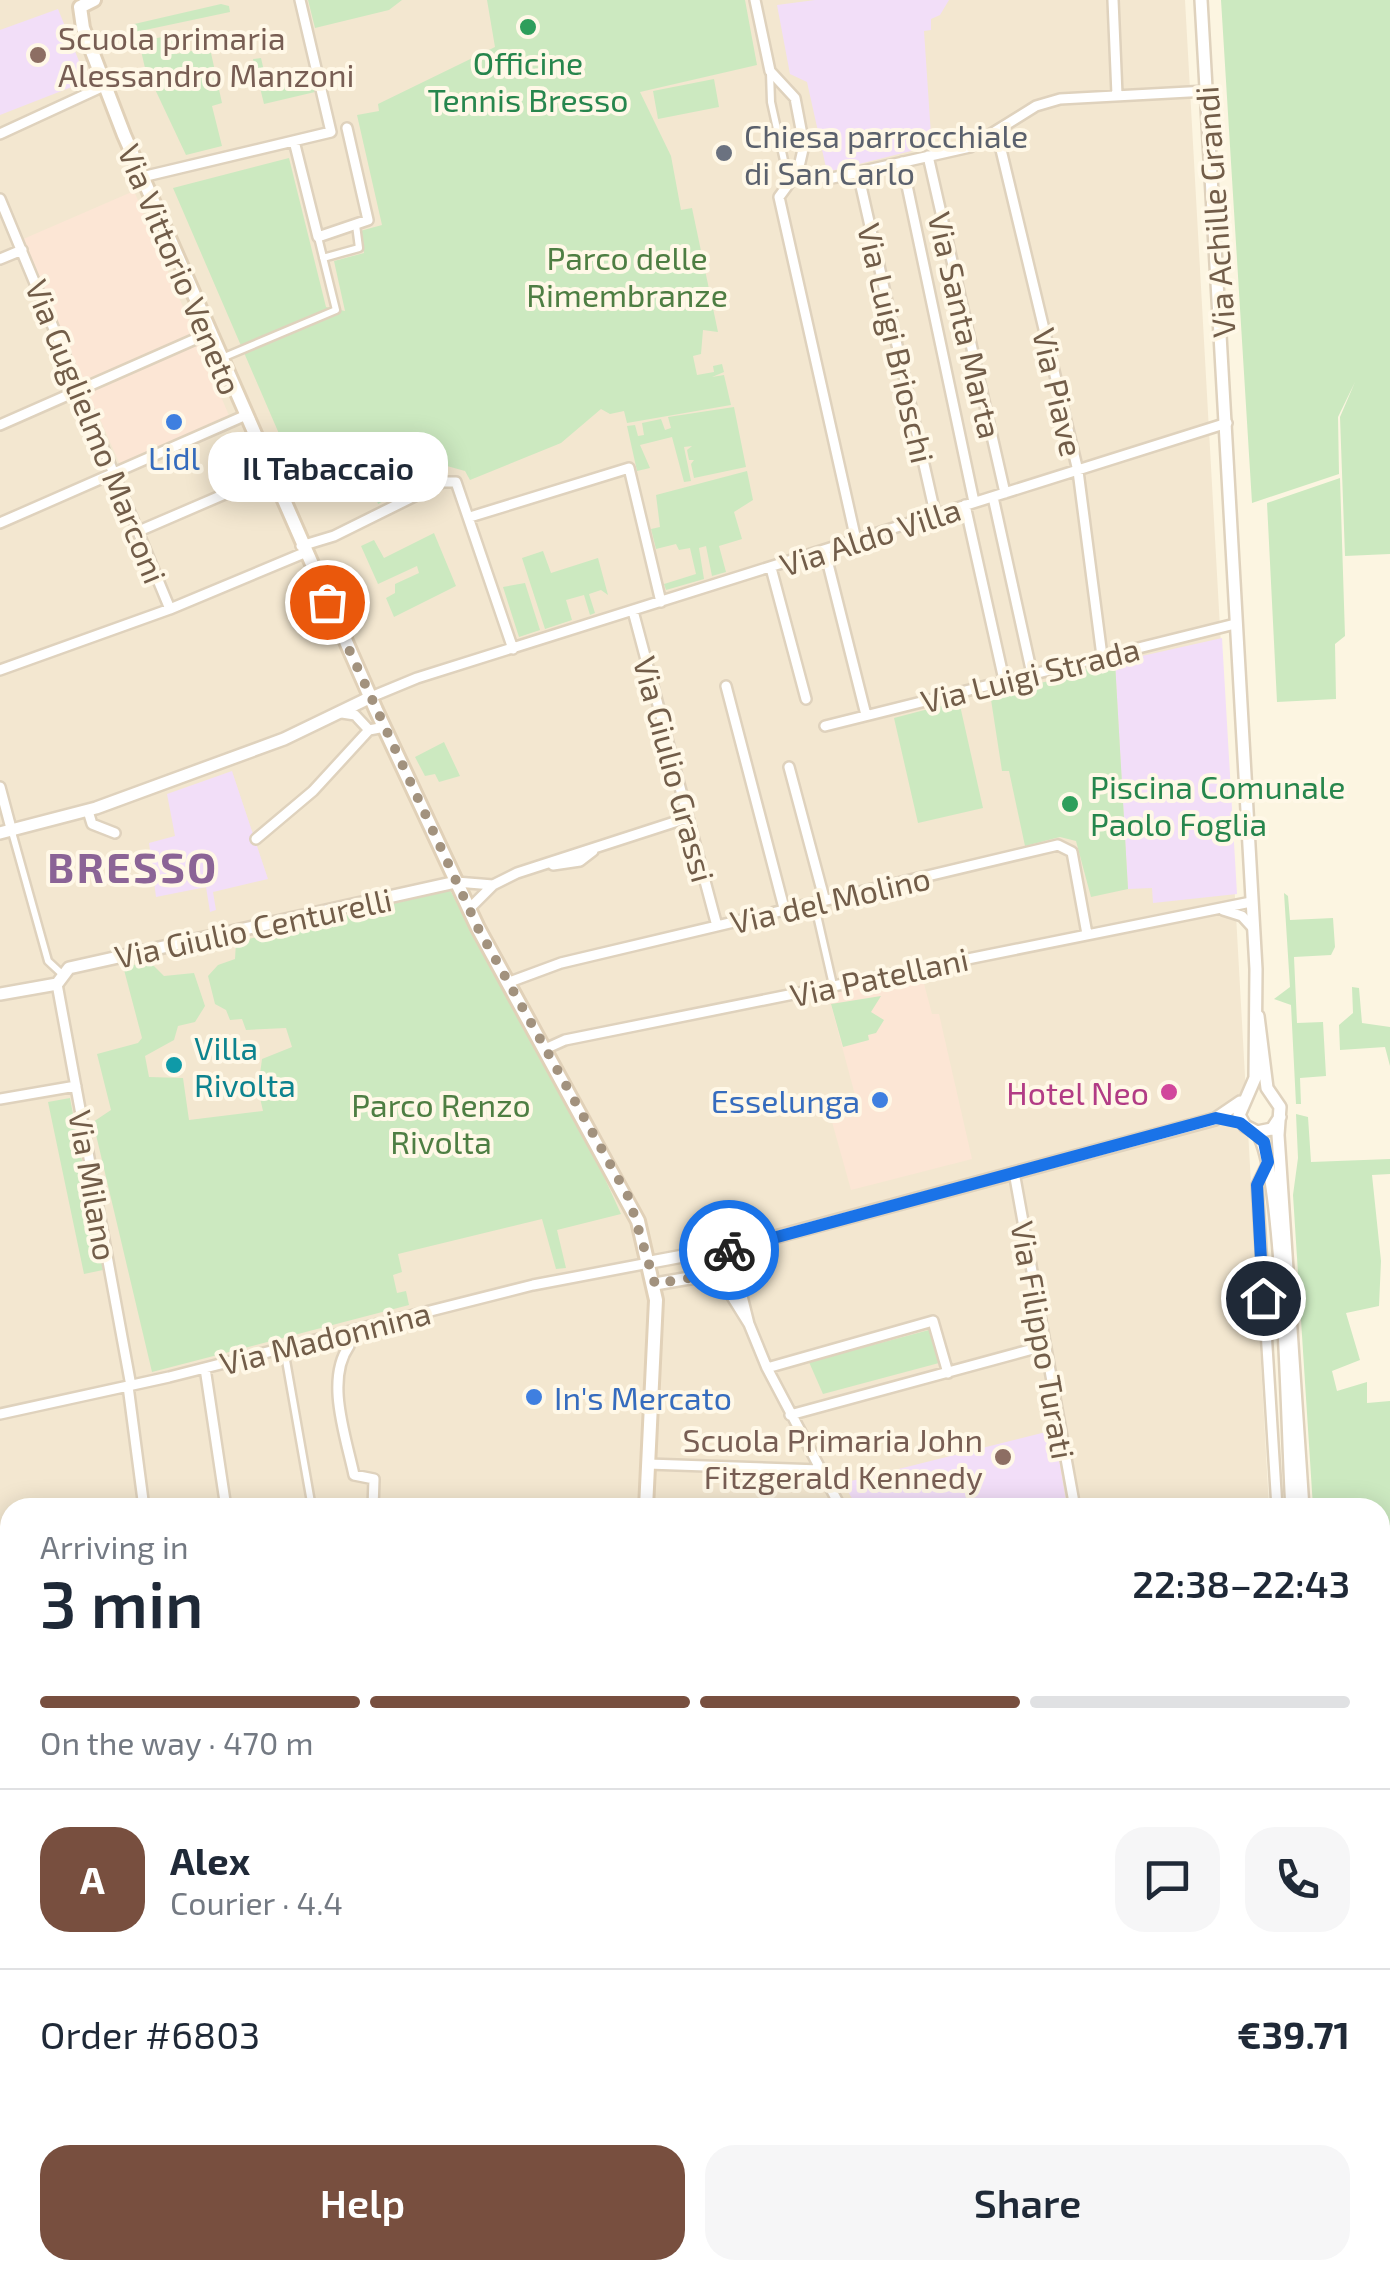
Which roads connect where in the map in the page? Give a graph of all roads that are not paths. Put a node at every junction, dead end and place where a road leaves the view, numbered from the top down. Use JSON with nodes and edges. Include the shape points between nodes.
{"nodes":[{"id":1,"x":300,"y":0,"type":"edge"},
{"id":2,"x":755,"y":0,"type":"edge"},
{"id":3,"x":1113,"y":0,"type":"edge"},
{"id":4,"x":1201,"y":0,"type":"edge"},
{"id":5,"x":82,"y":2,"type":"edge"},
{"id":6,"x":770,"y":71,"type":"junction"},
{"id":7,"x":104,"y":86,"type":"junction"},
{"id":8,"x":1207,"y":91,"type":"junction"},
{"id":9,"x":1117,"y":95,"type":"junction"},
{"id":10,"x":347,"y":128,"type":"dead end"},
{"id":11,"x":998,"y":132,"type":"junction"},
{"id":12,"x":0,"y":134,"type":"edge"},
{"id":13,"x":294,"y":141,"type":"junction"},
{"id":14,"x":928,"y":156,"type":"junction"},
{"id":15,"x":902,"y":162,"type":"junction"},
{"id":16,"x":798,"y":172,"type":"junction"},
{"id":17,"x":858,"y":173,"type":"junction"},
{"id":18,"x":142,"y":176,"type":"junction"},
{"id":19,"x":0,"y":198,"type":"edge"},
{"id":20,"x":356,"y":224,"type":"junction"},
{"id":21,"x":318,"y":238,"type":"junction"},
{"id":22,"x":22,"y":250,"type":"junction"},
{"id":23,"x":323,"y":258,"type":"junction"},
{"id":24,"x":0,"y":259,"type":"edge"},
{"id":25,"x":209,"y":333,"type":"junction"},
{"id":26,"x":220,"y":359,"type":"junction"},
{"id":27,"x":82,"y":389,"type":"junction"},
{"id":28,"x":244,"y":416,"type":"junction"},
{"id":29,"x":1227,"y":424,"type":"junction"},
{"id":30,"x":0,"y":425,"type":"edge"},
{"id":31,"x":1078,"y":471,"type":"junction"},
{"id":32,"x":115,"y":473,"type":"junction"},
{"id":33,"x":269,"y":475,"type":"junction"},
{"id":34,"x":1005,"y":494,"type":"junction"},
{"id":35,"x":993,"y":497,"type":"junction"},
{"id":36,"x":969,"y":504,"type":"junction"},
{"id":37,"x":935,"y":513,"type":"junction"},
{"id":38,"x":470,"y":517,"type":"junction"},
{"id":39,"x":0,"y":524,"type":"edge"},
{"id":40,"x":139,"y":530,"type":"junction"},
{"id":41,"x":856,"y":540,"type":"junction"},
{"id":42,"x":303,"y":550,"type":"junction"},
{"id":43,"x":825,"y":552,"type":"junction"},
{"id":44,"x":771,"y":568,"type":"junction"},
{"id":45,"x":661,"y":602,"type":"junction"},
{"id":46,"x":170,"y":609,"type":"junction"},
{"id":47,"x":634,"y":611,"type":"junction"},
{"id":48,"x":1236,"y":624,"type":"junction"},
{"id":49,"x":512,"y":649,"type":"junction"},
{"id":50,"x":1102,"y":656,"type":"junction"},
{"id":51,"x":0,"y":670,"type":"edge"},
{"id":52,"x":1032,"y":674,"type":"junction"},
{"id":53,"x":1004,"y":680,"type":"junction"},
{"id":54,"x":726,"y":686,"type":"dead end"},
{"id":55,"x":371,"y":697,"type":"junction"},
{"id":56,"x":806,"y":700,"type":"dead end"},
{"id":57,"x":342,"y":713,"type":"junction"},
{"id":58,"x":866,"y":715,"type":"junction"},
{"id":59,"x":825,"y":726,"type":"dead end"},
{"id":60,"x":384,"y":727,"type":"junction"},
{"id":61,"x":368,"y":730,"type":"junction"},
{"id":62,"x":789,"y":767,"type":"dead end"},
{"id":63,"x":0,"y":786,"type":"edge"},
{"id":64,"x":88,"y":811,"type":"junction"},
{"id":65,"x":687,"y":818,"type":"junction"},
{"id":66,"x":6,"y":832,"type":"edge"},
{"id":67,"x":116,"y":833,"type":"dead end"},
{"id":68,"x":256,"y":839,"type":"dead end"},
{"id":69,"x":456,"y":882,"type":"junction"},
{"id":70,"x":493,"y":885,"type":"junction"},
{"id":71,"x":819,"y":900,"type":"junction"},
{"id":72,"x":1251,"y":902,"type":"junction"},
{"id":73,"x":784,"y":908,"type":"junction"},
{"id":74,"x":1216,"y":908,"type":"junction"},
{"id":75,"x":469,"y":910,"type":"junction"},
{"id":76,"x":717,"y":926,"type":"junction"},
{"id":77,"x":1253,"y":928,"type":"junction"},
{"id":78,"x":1087,"y":934,"type":"junction"},
{"id":79,"x":60,"y":980,"type":"junction"},
{"id":80,"x":508,"y":983,"type":"junction"},
{"id":81,"x":833,"y":986,"type":"junction"},
{"id":82,"x":0,"y":994,"type":"edge"},
{"id":83,"x":1256,"y":1012,"type":"junction"},
{"id":84,"x":545,"y":1049,"type":"junction"},
{"id":85,"x":76,"y":1086,"type":"junction"},
{"id":86,"x":1271,"y":1094,"type":"junction"},
{"id":87,"x":0,"y":1099,"type":"edge"},
{"id":88,"x":1244,"y":1099,"type":"junction"},
{"id":89,"x":1280,"y":1117,"type":"junction"},
{"id":90,"x":1216,"y":1118,"type":"junction"},
{"id":91,"x":1251,"y":1129,"type":"junction"},
{"id":92,"x":1268,"y":1162,"type":"junction"},
{"id":93,"x":1014,"y":1172,"type":"junction"},
{"id":94,"x":722,"y":1256,"type":"junction"},
{"id":95,"x":651,"y":1262,"type":"junction"},
{"id":96,"x":655,"y":1284,"type":"junction"},
{"id":97,"x":749,"y":1324,"type":"junction"},
{"id":98,"x":345,"y":1334,"type":"junction"},
{"id":99,"x":1044,"y":1346,"type":"junction"},
{"id":100,"x":284,"y":1348,"type":"junction"},
{"id":101,"x":205,"y":1368,"type":"junction"},
{"id":102,"x":766,"y":1368,"type":"junction"},
{"id":103,"x":948,"y":1373,"type":"junction"},
{"id":104,"x":130,"y":1386,"type":"junction"},
{"id":105,"x":0,"y":1414,"type":"edge"},
{"id":106,"x":790,"y":1415,"type":"junction"},
{"id":107,"x":648,"y":1464,"type":"junction"},
{"id":108,"x":820,"y":1470,"type":"junction"},
{"id":109,"x":143,"y":1498,"type":"edge"},
{"id":110,"x":224,"y":1498,"type":"edge"},
{"id":111,"x":310,"y":1498,"type":"edge"},
{"id":112,"x":373,"y":1498,"type":"edge"},
{"id":113,"x":646,"y":1498,"type":"edge"},
{"id":114,"x":836,"y":1498,"type":"edge"},
{"id":115,"x":1073,"y":1498,"type":"edge"},
{"id":116,"x":1276,"y":1498,"type":"edge"},
{"id":117,"x":1291,"y":1498,"type":"edge"},
{"id":118,"x":1302,"y":1498,"type":"edge"}],
"edges":[{"from":1,"to":13,"type":"street","via":[[332,132]]},
{"from":2,"to":6,"type":"street"},
{"from":3,"to":9,"type":"street"},
{"from":4,"to":8,"type":"street","name":"Via Achille Grandi"},
{"from":5,"to":7,"type":"main road","name":"Via Vittorio Veneto"},
{"from":6,"to":16,"type":"street","via":[[785,165]]},
{"from":6,"to":16,"type":"street","via":[[795,98],[804,145]]},
{"from":7,"to":12,"type":"street"},
{"from":7,"to":18,"type":"main road","name":"Via Vittorio Veneto"},
{"from":8,"to":9,"type":"street"},
{"from":8,"to":29,"type":"street","name":"Via Achille Grandi"},
{"from":9,"to":11,"type":"street","via":[[1036,106]]},
{"from":10,"to":20,"type":"street","via":[[368,220]]},
{"from":11,"to":14,"type":"street","via":[[970,147]]},
{"from":11,"to":31,"type":"street","name":"Via Piave"},
{"from":13,"to":18,"type":"street"},
{"from":13,"to":21,"type":"street"},
{"from":14,"to":15,"type":"street"},
{"from":14,"to":34,"type":"street","name":"Via Santa Marta"},
{"from":15,"to":17,"type":"street"},
{"from":15,"to":36,"type":"street"},
{"from":16,"to":17,"type":"street","via":[[816,180]]},
{"from":16,"to":41,"type":"street","via":[[778,197]]},
{"from":17,"to":37,"type":"street","name":"Via Luigi Brioschi"},
{"from":18,"to":25,"type":"main road","name":"Via Vittorio Veneto"},
{"from":19,"to":22,"type":"street","name":"Via Guglielmo Marconi"},
{"from":20,"to":21,"type":"street"},
{"from":20,"to":23,"type":"street","via":[[359,248]]},
{"from":21,"to":23,"type":"street"},
{"from":22,"to":24,"type":"street"},
{"from":22,"to":27,"type":"street","name":"Via Guglielmo Marconi"},
{"from":23,"to":26,"type":"street","via":[[336,310]]},
{"from":25,"to":26,"type":"main road","name":"Via Vittorio Veneto"},
{"from":25,"to":27,"type":"street"},
{"from":26,"to":28,"type":"main road","name":"Via Vittorio Veneto"},
{"from":27,"to":30,"type":"street"},
{"from":27,"to":32,"type":"street","name":"Via Guglielmo Marconi"},
{"from":28,"to":32,"type":"street"},
{"from":28,"to":33,"type":"main road","name":"Via Vittorio Veneto"},
{"from":29,"to":31,"type":"street","name":"Via Aldo Villa"},
{"from":29,"to":48,"type":"street","name":"Via Achille Grandi"},
{"from":31,"to":34,"type":"street","name":"Via Aldo Villa"},
{"from":31,"to":50,"type":"street","name":"Via Piave"},
{"from":32,"to":39,"type":"street"},
{"from":32,"to":40,"type":"street","name":"Via Guglielmo Marconi"},
{"from":33,"to":40,"type":"street"},
{"from":33,"to":42,"type":"main road","name":"Via Vittorio Veneto"},
{"from":34,"to":35,"type":"street","name":"Via Aldo Villa"},
{"from":35,"to":36,"type":"street","name":"Via Aldo Villa"},
{"from":35,"to":52,"type":"street"},
{"from":36,"to":37,"type":"street","name":"Via Aldo Villa"},
{"from":36,"to":53,"type":"street"},
{"from":37,"to":41,"type":"street","name":"Via Aldo Villa"},
{"from":38,"to":42,"type":"street","via":[[460,486],[451,480]]},
{"from":38,"to":45,"type":"street","via":[[628,468]]},
{"from":38,"to":49,"type":"street"},
{"from":40,"to":46,"type":"street","name":"Via Guglielmo Marconi"},
{"from":41,"to":43,"type":"street","name":"Via Aldo Villa"},
{"from":42,"to":46,"type":"street"},
{"from":42,"to":55,"type":"main road","name":"Via Vittorio Veneto"},
{"from":43,"to":44,"type":"street","name":"Via Aldo Villa"},
{"from":43,"to":58,"type":"street"},
{"from":44,"to":45,"type":"street","name":"Via Aldo Villa"},
{"from":44,"to":56,"type":"street"},
{"from":45,"to":47,"type":"street","name":"Via Aldo Villa"},
{"from":46,"to":51,"type":"street"},
{"from":47,"to":49,"type":"street","name":"Via Aldo Villa"},
{"from":47,"to":65,"type":"street","name":"Via Giulio Grassi"},
{"from":48,"to":50,"type":"street","name":"Via Luigi Strada"},
{"from":48,"to":72,"type":"street","name":"Via Achille Grandi"},
{"from":49,"to":55,"type":"street","name":"Via Aldo Villa"},
{"from":50,"to":52,"type":"street","name":"Via Luigi Strada"},
{"from":52,"to":53,"type":"street","name":"Via Luigi Strada"},
{"from":53,"to":58,"type":"street","name":"Via Luigi Strada"},
{"from":54,"to":73,"type":"street"},
{"from":55,"to":57,"type":"street"},
{"from":55,"to":60,"type":"main road","name":"Via Vittorio Veneto"},
{"from":57,"to":61,"type":"street"},
{"from":57,"to":64,"type":"street"},
{"from":58,"to":59,"type":"street","name":"Via Luigi Strada"},
{"from":60,"to":61,"type":"street"},
{"from":60,"to":69,"type":"main road","name":"Via Vittorio Veneto"},
{"from":61,"to":68,"type":"street"},
{"from":62,"to":71,"type":"street"},
{"from":63,"to":66,"type":"street"},
{"from":64,"to":66,"type":"street"},
{"from":64,"to":67,"type":"street","via":[[92,824]]},
{"from":65,"to":70,"type":"street","via":[[595,849],[580,861]]},
{"from":65,"to":76,"type":"street","name":"Via Giulio Grassi"},
{"from":66,"to":79,"type":"street"},
{"from":69,"to":70,"type":"street"},
{"from":69,"to":75,"type":"main road","name":"Via Vittorio Veneto"},
{"from":69,"to":79,"type":"street","name":"Via Giulio Centurelli","via":[[78,966]]},
{"from":70,"to":75,"type":"street"},
{"from":71,"to":73,"type":"street","name":"Via del Molino"},
{"from":71,"to":78,"type":"street","name":"Via del Molino","via":[[1058,845],[1072,852]]},
{"from":71,"to":81,"type":"street"},
{"from":72,"to":74,"type":"street","name":"Via Patellani"},
{"from":72,"to":77,"type":"street","name":"Via Achille Grandi"},
{"from":73,"to":76,"type":"street","name":"Via del Molino"},
{"from":74,"to":77,"type":"street"},
{"from":74,"to":78,"type":"street","name":"Via Patellani"},
{"from":75,"to":80,"type":"main road","name":"Via Vittorio Veneto"},
{"from":76,"to":80,"type":"street","name":"Via del Molino"},
{"from":77,"to":83,"type":"street","name":"Via Achille Grandi"},
{"from":78,"to":81,"type":"street","name":"Via Patellani"},
{"from":79,"to":82,"type":"street","name":"Via Giulio Centurelli"},
{"from":79,"to":85,"type":"street","name":"Via Milano"},
{"from":80,"to":84,"type":"main road","name":"Via Vittorio Veneto"},
{"from":81,"to":84,"type":"street","name":"Via Patellani"},
{"from":83,"to":86,"type":"street"},
{"from":83,"to":88,"type":"street","via":[[1255,1078]]},
{"from":84,"to":95,"type":"main road","name":"Via Vittorio Veneto","via":[[629,1198]]},
{"from":85,"to":87,"type":"street"},
{"from":85,"to":104,"type":"street","name":"Via Milano"},
{"from":86,"to":88,"type":"street","via":[[1259,1091]]},
{"from":86,"to":89,"type":"street"},
{"from":88,"to":90,"type":"street"},
{"from":88,"to":91,"type":"street","via":[[1239,1115]]},
{"from":89,"to":91,"type":"street","via":[[1272,1128]]},
{"from":89,"to":118,"type":"street"},
{"from":90,"to":91,"type":"street"},
{"from":90,"to":93,"type":"street"},
{"from":91,"to":92,"type":"street"},
{"from":92,"to":116,"type":"street","via":[[1257,1185]]},
{"from":92,"to":117,"type":"street"},
{"from":93,"to":94,"type":"street","via":[[738,1246]]},
{"from":93,"to":99,"type":"street","name":"Via Filippo Turati"},
{"from":94,"to":95,"type":"street"},
{"from":94,"to":96,"type":"street","via":[[707,1275]]},
{"from":94,"to":97,"type":"street","via":[[721,1279]]},
{"from":94,"to":97,"type":"street","via":[[734,1264]]},
{"from":95,"to":96,"type":"main road","name":"Via Vittorio Veneto"},
{"from":95,"to":98,"type":"street","name":"Via Madonnina"},
{"from":96,"to":107,"type":"main road","name":"Via Vittorio Veneto"},
{"from":97,"to":102,"type":"street"},
{"from":98,"to":100,"type":"street","name":"Via Madonnina"},
{"from":98,"to":112,"type":"street","via":[[349,1346],[340,1360],[338,1402],[354,1474],[374,1479]]},
{"from":99,"to":103,"type":"street"},
{"from":99,"to":115,"type":"street","name":"Via Filippo Turati"},
{"from":100,"to":101,"type":"street","name":"Via Madonnina"},
{"from":100,"to":111,"type":"street"},
{"from":101,"to":104,"type":"street","name":"Via Madonnina"},
{"from":101,"to":110,"type":"street"},
{"from":102,"to":103,"type":"street","via":[[933,1321]]},
{"from":102,"to":106,"type":"street"},
{"from":103,"to":106,"type":"street"},
{"from":104,"to":105,"type":"street","name":"Via Madonnina"},
{"from":104,"to":109,"type":"street","name":"Via Milano"},
{"from":106,"to":108,"type":"street"},
{"from":107,"to":108,"type":"street"},
{"from":107,"to":113,"type":"main road","name":"Via Vittorio Veneto"},
{"from":108,"to":114,"type":"street"}]}
